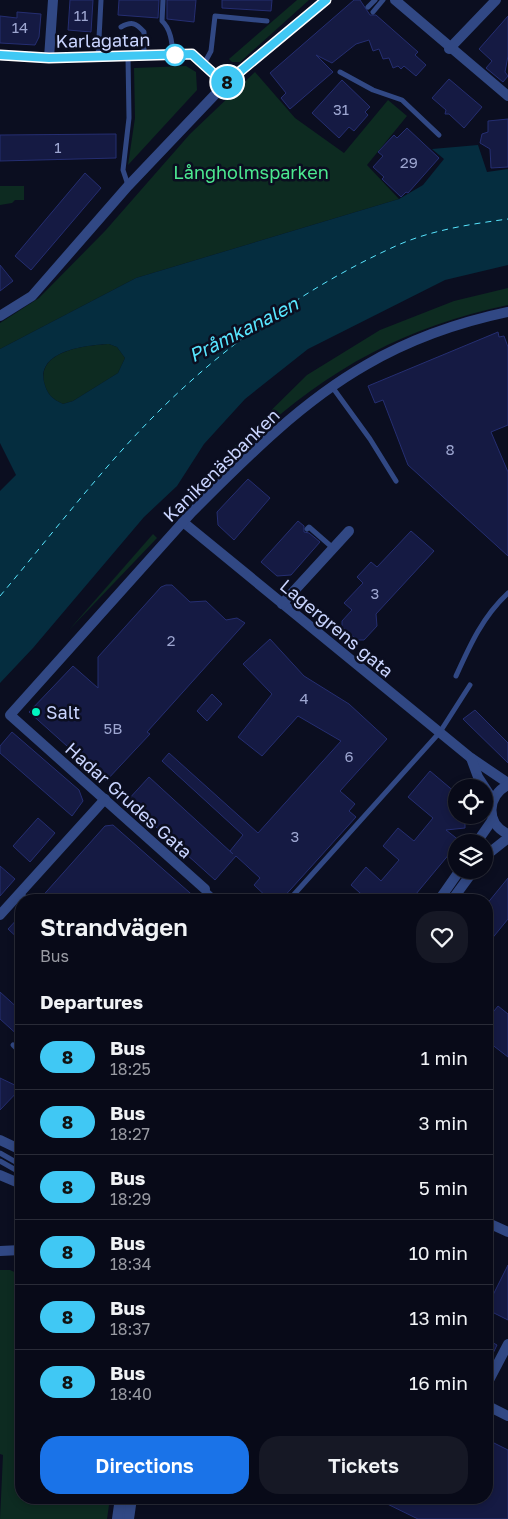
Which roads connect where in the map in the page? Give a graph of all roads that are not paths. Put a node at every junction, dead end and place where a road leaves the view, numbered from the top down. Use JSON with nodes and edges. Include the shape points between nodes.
{"nodes":[{"id":1,"x":53,"y":0,"type":"edge"},
{"id":2,"x":101,"y":0,"type":"edge"},
{"id":3,"x":164,"y":0,"type":"edge"},
{"id":4,"x":326,"y":0,"type":"edge"},
{"id":5,"x":375,"y":0,"type":"edge"},
{"id":6,"x":383,"y":0,"type":"edge"},
{"id":7,"x":395,"y":0,"type":"edge"},
{"id":8,"x":496,"y":0,"type":"edge"},
{"id":9,"x":368,"y":7,"type":"dead end"},
{"id":10,"x":373,"y":12,"type":"dead end"},
{"id":11,"x":267,"y":21,"type":"dead end"},
{"id":12,"x":121,"y":27,"type":"dead end"},
{"id":13,"x":449,"y":49,"type":"junction"},
{"id":14,"x":0,"y":55,"type":"edge"},
{"id":15,"x":173,"y":55,"type":"junction"},
{"id":16,"x":144,"y":56,"type":"junction"},
{"id":17,"x":98,"y":57,"type":"junction"},
{"id":18,"x":128,"y":57,"type":"junction"},
{"id":19,"x":49,"y":58,"type":"junction"},
{"id":20,"x":204,"y":64,"type":"junction"},
{"id":21,"x":340,"y":72,"type":"dead end"},
{"id":22,"x":225,"y":84,"type":"junction"},
{"id":23,"x":508,"y":96,"type":"edge"},
{"id":24,"x":439,"y":135,"type":"dead end"},
{"id":25,"x":128,"y":186,"type":"junction"},
{"id":26,"x":508,"y":312,"type":"edge"},
{"id":27,"x":0,"y":316,"type":"edge"},
{"id":28,"x":333,"y":388,"type":"junction"},
{"id":29,"x":396,"y":481,"type":"dead end"},
{"id":30,"x":183,"y":522,"type":"junction"},
{"id":31,"x":307,"y":529,"type":"dead end"},
{"id":32,"x":349,"y":531,"type":"dead end"},
{"id":33,"x":333,"y":548,"type":"junction"},
{"id":34,"x":508,"y":593,"type":"edge"},
{"id":35,"x":282,"y":604,"type":"junction"},
{"id":36,"x":456,"y":676,"type":"dead end"},
{"id":37,"x":470,"y":685,"type":"dead end"},
{"id":38,"x":10,"y":715,"type":"joint"},
{"id":39,"x":440,"y":732,"type":"junction"},
{"id":40,"x":471,"y":758,"type":"junction"},
{"id":41,"x":479,"y":779,"type":"edge"},
{"id":42,"x":508,"y":784,"type":"edge"},
{"id":43,"x":105,"y":799,"type":"junction"},
{"id":44,"x":493,"y":800,"type":"edge"},
{"id":45,"x":493,"y":820,"type":"edge"},
{"id":46,"x":508,"y":834,"type":"edge"},
{"id":47,"x":508,"y":838,"type":"edge"},
{"id":48,"x":493,"y":850,"type":"edge"},
{"id":49,"x":454,"y":879,"type":"edge"},
{"id":50,"x":467,"y":879,"type":"edge"},
{"id":51,"x":205,"y":890,"type":"joint"},
{"id":52,"x":26,"y":894,"type":"edge"},
{"id":53,"x":210,"y":894,"type":"edge"},
{"id":54,"x":297,"y":894,"type":"edge"},
{"id":55,"x":443,"y":894,"type":"edge"},
{"id":56,"x":456,"y":894,"type":"edge"},
{"id":57,"x":15,"y":903,"type":"edge"},
{"id":58,"x":0,"y":915,"type":"edge"},
{"id":59,"x":0,"y":1140,"type":"edge"},
{"id":60,"x":15,"y":1147,"type":"edge"},
{"id":61,"x":0,"y":1153,"type":"edge"},
{"id":62,"x":0,"y":1162,"type":"edge"},
{"id":63,"x":15,"y":1162,"type":"edge"},
{"id":64,"x":15,"y":1170,"type":"edge"},
{"id":65,"x":0,"y":1175,"type":"edge"},
{"id":66,"x":15,"y":1181,"type":"edge"},
{"id":67,"x":493,"y":1225,"type":"edge"},
{"id":68,"x":508,"y":1232,"type":"edge"},
{"id":69,"x":15,"y":1250,"type":"edge"},
{"id":70,"x":0,"y":1251,"type":"edge"},
{"id":71,"x":508,"y":1344,"type":"edge"},
{"id":72,"x":493,"y":1373,"type":"edge"},
{"id":73,"x":493,"y":1408,"type":"edge"},
{"id":74,"x":508,"y":1416,"type":"edge"},
{"id":75,"x":119,"y":1504,"type":"edge"},
{"id":76,"x":125,"y":1504,"type":"edge"},
{"id":77,"x":131,"y":1504,"type":"edge"},
{"id":78,"x":117,"y":1519,"type":"edge"},
{"id":79,"x":124,"y":1519,"type":"edge"},
{"id":80,"x":129,"y":1519,"type":"edge"}],
"edges":[{"from":1,"to":19,"type":"street"},
{"from":2,"to":17,"type":"lane"},
{"from":3,"to":15,"type":"lane","via":[[162,21],[172,40]]},
{"from":4,"to":22,"type":"street"},
{"from":5,"to":9,"type":"lane"},
{"from":6,"to":10,"type":"lane"},
{"from":7,"to":13,"type":"street"},
{"from":8,"to":13,"type":"street"},
{"from":11,"to":20,"type":"lane","via":[[215,16],[211,51]]},
{"from":12,"to":16,"type":"lane","via":[[130,22],[136,23],[144,32]]},
{"from":13,"to":23,"type":"street"},
{"from":14,"to":19,"type":"street","name":"Karlagatan"},
{"from":15,"to":16,"type":"street","name":"Karlagatan"},
{"from":15,"to":20,"type":"street","name":"Karlagatan","via":[[192,54]]},
{"from":16,"to":18,"type":"street","name":"Karlagatan"},
{"from":17,"to":18,"type":"street","name":"Karlagatan"},
{"from":17,"to":19,"type":"street","name":"Karlagatan"},
{"from":18,"to":25,"type":"lane","via":[[130,118],[123,170]]},
{"from":20,"to":22,"type":"street","name":"Karlagatan"},
{"from":21,"to":24,"type":"lane","via":[[373,90],[402,100]]},
{"from":22,"to":25,"type":"street"},
{"from":25,"to":27,"type":"street","via":[[32,296]]},
{"from":26,"to":28,"type":"street","name":"Kanikenäsbanken","via":[[413,342],[366,365]]},
{"from":28,"to":29,"type":"lane","via":[[370,438]]},
{"from":28,"to":30,"type":"street","name":"Kanikenäsbanken","via":[[313,401],[218,485]]},
{"from":30,"to":35,"type":"street","name":"Lagergrens gata"},
{"from":30,"to":38,"type":"street","name":"Kanikenäsbanken"},
{"from":31,"to":33,"type":"lane","via":[[309,526]]},
{"from":32,"to":33,"type":"street"},
{"from":33,"to":35,"type":"street"},
{"from":34,"to":36,"type":"lane","via":[[477,630]]},
{"from":35,"to":39,"type":"street","name":"Lagergrens gata"},
{"from":37,"to":39,"type":"lane"},
{"from":38,"to":43,"type":"street","name":"Hadar Grudes Gata"},
{"from":39,"to":40,"type":"street","name":"Lagergrens gata"},
{"from":39,"to":54,"type":"lane"},
{"from":40,"to":41,"type":"street","name":"Lagergrens gata"},
{"from":40,"to":42,"type":"street","name":"Lagergrens gata"},
{"from":42,"to":44,"type":"street","via":[[496,793]]},
{"from":43,"to":51,"type":"street","name":"Hadar Grudes Gata"},
{"from":43,"to":52,"type":"street"},
{"from":45,"to":46,"type":"street"},
{"from":47,"to":48,"type":"street"},
{"from":49,"to":55,"type":"street"},
{"from":50,"to":56,"type":"street"},
{"from":51,"to":53,"type":"lane"},
{"from":57,"to":58,"type":"street"},
{"from":59,"to":60,"type":"street"},
{"from":61,"to":63,"type":"lane"},
{"from":62,"to":64,"type":"lane"},
{"from":65,"to":66,"type":"street"},
{"from":67,"to":68,"type":"street"},
{"from":69,"to":70,"type":"street"},
{"from":71,"to":72,"type":"street"},
{"from":73,"to":74,"type":"street"},
{"from":75,"to":78,"type":"street"},
{"from":76,"to":79,"type":"lane"},
{"from":77,"to":80,"type":"street"}]}
